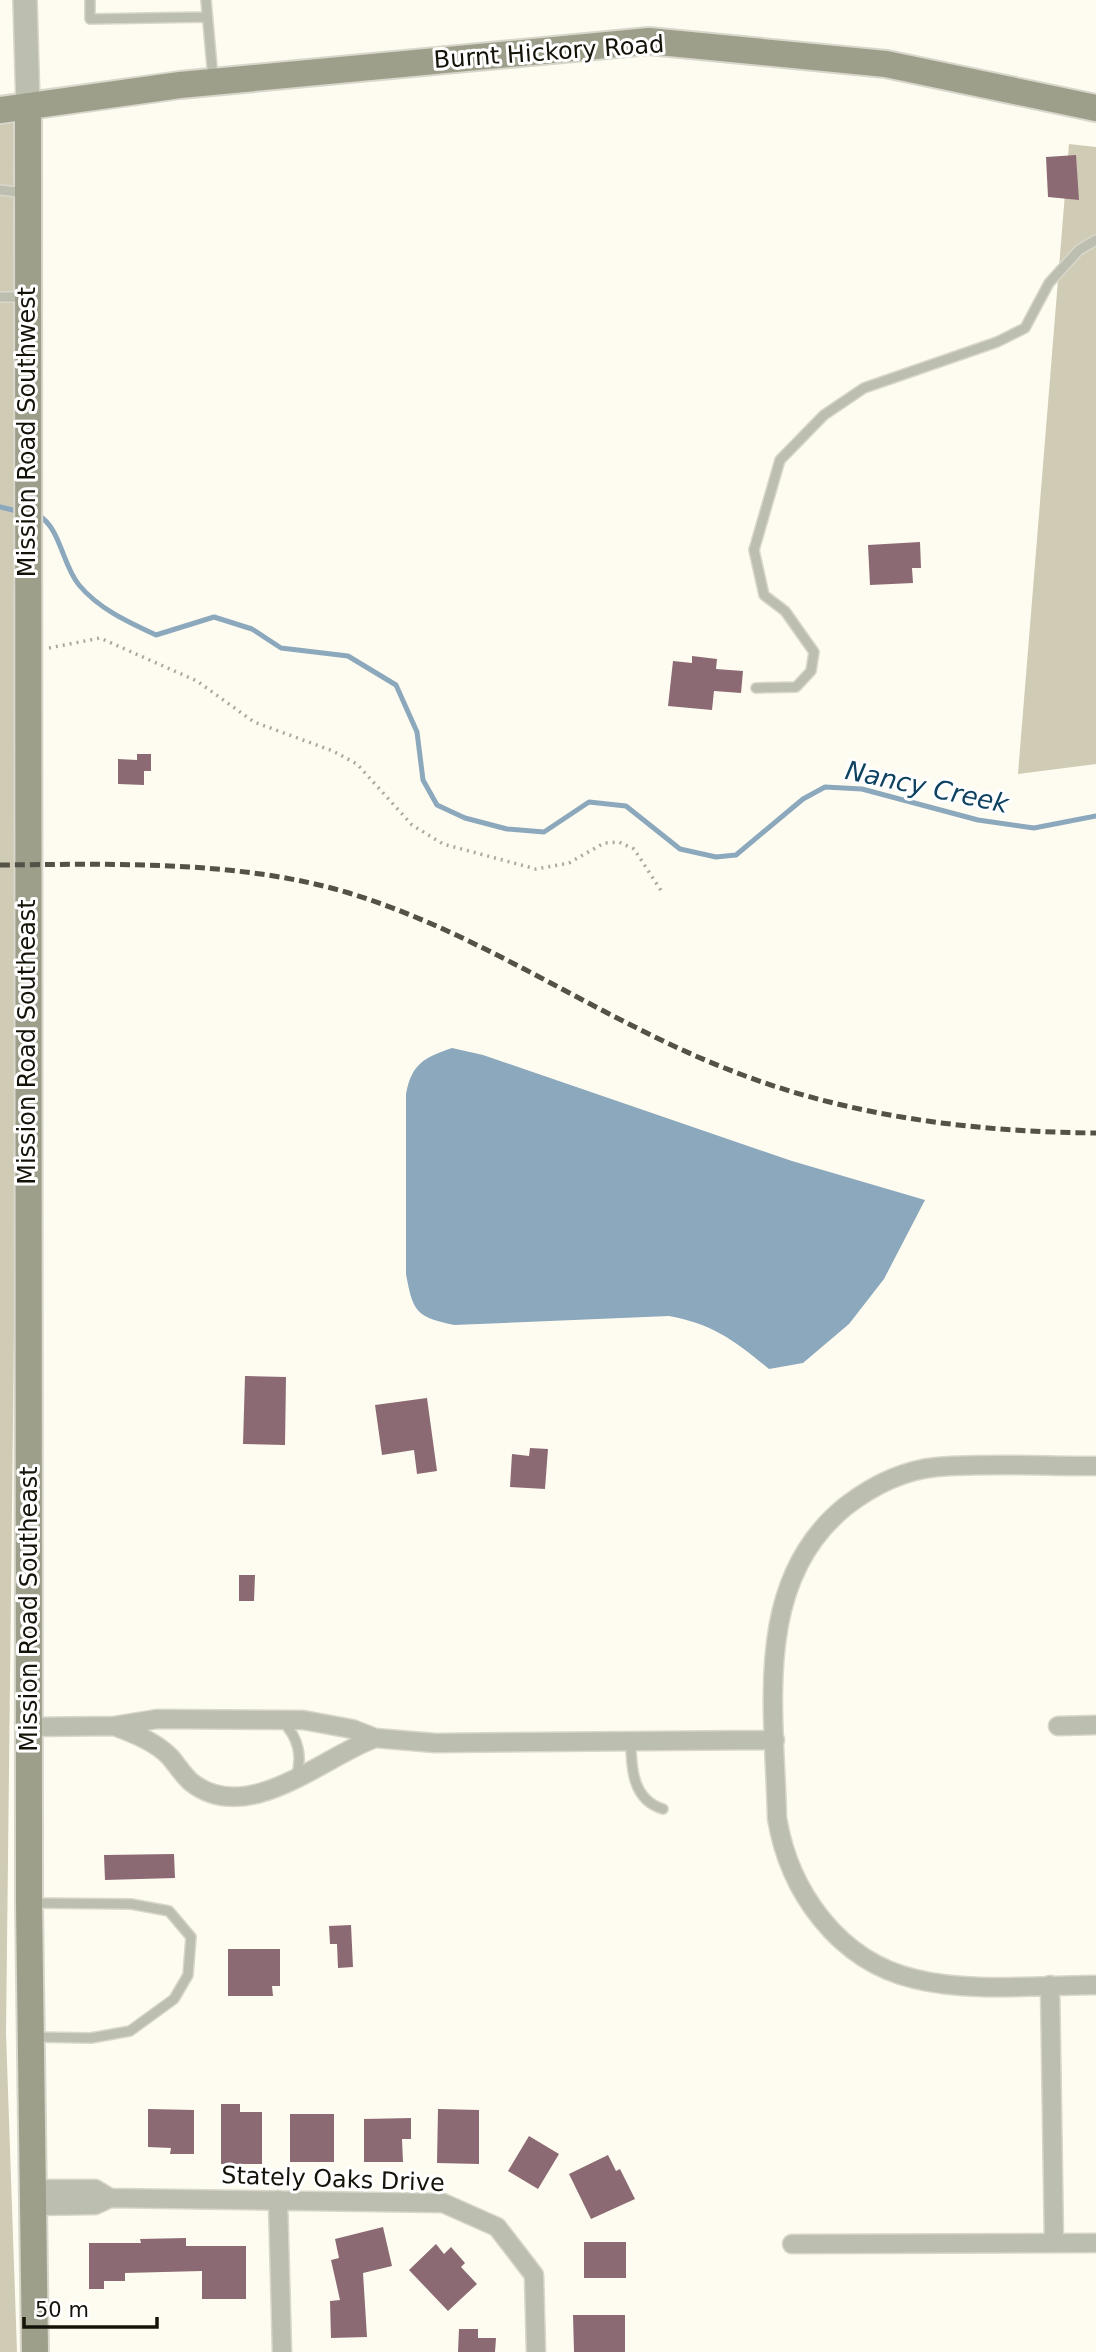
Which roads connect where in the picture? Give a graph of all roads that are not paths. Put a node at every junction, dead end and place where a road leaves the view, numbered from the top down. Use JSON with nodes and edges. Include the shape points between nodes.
{"nodes":[{"id":1,"x":25,"y":0,"type":"edge"},
{"id":2,"x":90,"y":0,"type":"edge"},
{"id":3,"x":206,"y":0,"type":"edge"},
{"id":4,"x":207,"y":16,"type":"junction"},
{"id":5,"x":214,"y":82,"type":"junction"},
{"id":6,"x":28,"y":106,"type":"junction"},
{"id":7,"x":1096,"y":108,"type":"edge"},
{"id":8,"x":0,"y":110,"type":"edge"},
{"id":9,"x":0,"y":190,"type":"edge"},
{"id":10,"x":27,"y":194,"type":"junction"},
{"id":11,"x":1096,"y":240,"type":"edge"},
{"id":12,"x":0,"y":297,"type":"edge"},
{"id":13,"x":27,"y":297,"type":"junction"},
{"id":14,"x":756,"y":688,"type":"dead end"},
{"id":15,"x":26,"y":865,"type":"joint"},
{"id":16,"x":1096,"y":1466,"type":"edge"},
{"id":17,"x":280,"y":1720,"type":"junction"},
{"id":18,"x":1096,"y":1725,"type":"edge"},
{"id":19,"x":114,"y":1726,"type":"junction"},
{"id":20,"x":1058,"y":1726,"type":"dead end"},
{"id":21,"x":29,"y":1727,"type":"junction"},
{"id":22,"x":375,"y":1738,"type":"junction"},
{"id":23,"x":775,"y":1741,"type":"junction"},
{"id":24,"x":631,"y":1742,"type":"junction"},
{"id":25,"x":294,"y":1781,"type":"junction"},
{"id":26,"x":663,"y":1809,"type":"dead end"},
{"id":27,"x":29,"y":1903,"type":"junction"},
{"id":28,"x":1050,"y":1985,"type":"junction"},
{"id":29,"x":1096,"y":1985,"type":"edge"},
{"id":30,"x":30,"y":2038,"type":"junction"},
{"id":31,"x":33,"y":2197,"type":"junction"},
{"id":32,"x":278,"y":2200,"type":"junction"},
{"id":33,"x":1054,"y":2243,"type":"junction"},
{"id":34,"x":1096,"y":2243,"type":"edge"},
{"id":35,"x":792,"y":2244,"type":"dead end"},
{"id":36,"x":35,"y":2352,"type":"edge"},
{"id":37,"x":282,"y":2352,"type":"edge"},
{"id":38,"x":536,"y":2352,"type":"edge"}],
"edges":[{"from":1,"to":6,"type":"street","name":"Mission Road Southwest"},
{"from":2,"to":4,"type":"lane","via":[[90,19]]},
{"from":3,"to":4,"type":"lane"},
{"from":4,"to":5,"type":"lane"},
{"from":5,"to":6,"type":"main road","name":"Burnt Hickory Road"},
{"from":5,"to":7,"type":"main road","name":"Burnt Hickory Road","via":[[649,41],[886,64]]},
{"from":6,"to":8,"type":"main road","name":"Burnt Hickory Road"},
{"from":6,"to":10,"type":"main road","name":"Mission Road Southwest"},
{"from":9,"to":10,"type":"lane"},
{"from":10,"to":13,"type":"main road","name":"Mission Road Southwest"},
{"from":11,"to":14,"type":"lane","via":[[1079,250],[1049,283],[1025,328],[864,388],[824,415],[780,460],[754,550],[764,595],[785,611],[814,652],[811,671],[796,687]]},
{"from":12,"to":13,"type":"lane"},
{"from":13,"to":15,"type":"main road","name":"Mission Road Southwest"},
{"from":15,"to":21,"type":"main road","name":"Mission Road Southeast"},
{"from":16,"to":23,"type":"street","via":[[936,1467],[866,1491],[835,1515],[804,1553],[786,1590],[774,1648]]},
{"from":17,"to":19,"type":"street","via":[[157,1719]]},
{"from":17,"to":22,"type":"street","via":[[329,1724]]},
{"from":17,"to":25,"type":"lane","via":[[298,1746]]},
{"from":18,"to":20,"type":"street"},
{"from":19,"to":21,"type":"street"},
{"from":19,"to":25,"type":"street","via":[[162,1750],[191,1782],[207,1791],[261,1793]]},
{"from":21,"to":27,"type":"main road","name":"Mission Road Southeast"},
{"from":22,"to":24,"type":"street","via":[[435,1743]]},
{"from":22,"to":25,"type":"street"},
{"from":23,"to":24,"type":"street"},
{"from":23,"to":28,"type":"street","via":[[777,1818],[787,1860],[807,1902],[846,1943],[912,1979],[955,1985]]},
{"from":24,"to":26,"type":"lane","via":[[637,1787],[644,1799]]},
{"from":27,"to":30,"type":"main road","name":"Mission Road Southeast"},
{"from":27,"to":30,"type":"lane","via":[[131,1904],[169,1911],[191,1937],[188,1975],[174,1999],[130,2031],[91,2038]]},
{"from":28,"to":29,"type":"street"},
{"from":28,"to":33,"type":"street"},
{"from":30,"to":31,"type":"main road","name":"Mission Road Southeast"},
{"from":31,"to":32,"type":"street","name":"Stately Oaks Drive","via":[[95,2205],[110,2198]]},
{"from":31,"to":36,"type":"main road","name":"Mission Road Southeast"},
{"from":32,"to":37,"type":"street"},
{"from":32,"to":38,"type":"street","name":"Stately Oaks Drive","via":[[443,2203],[497,2227],[534,2275]]},
{"from":33,"to":34,"type":"street"},
{"from":33,"to":35,"type":"street"}]}
